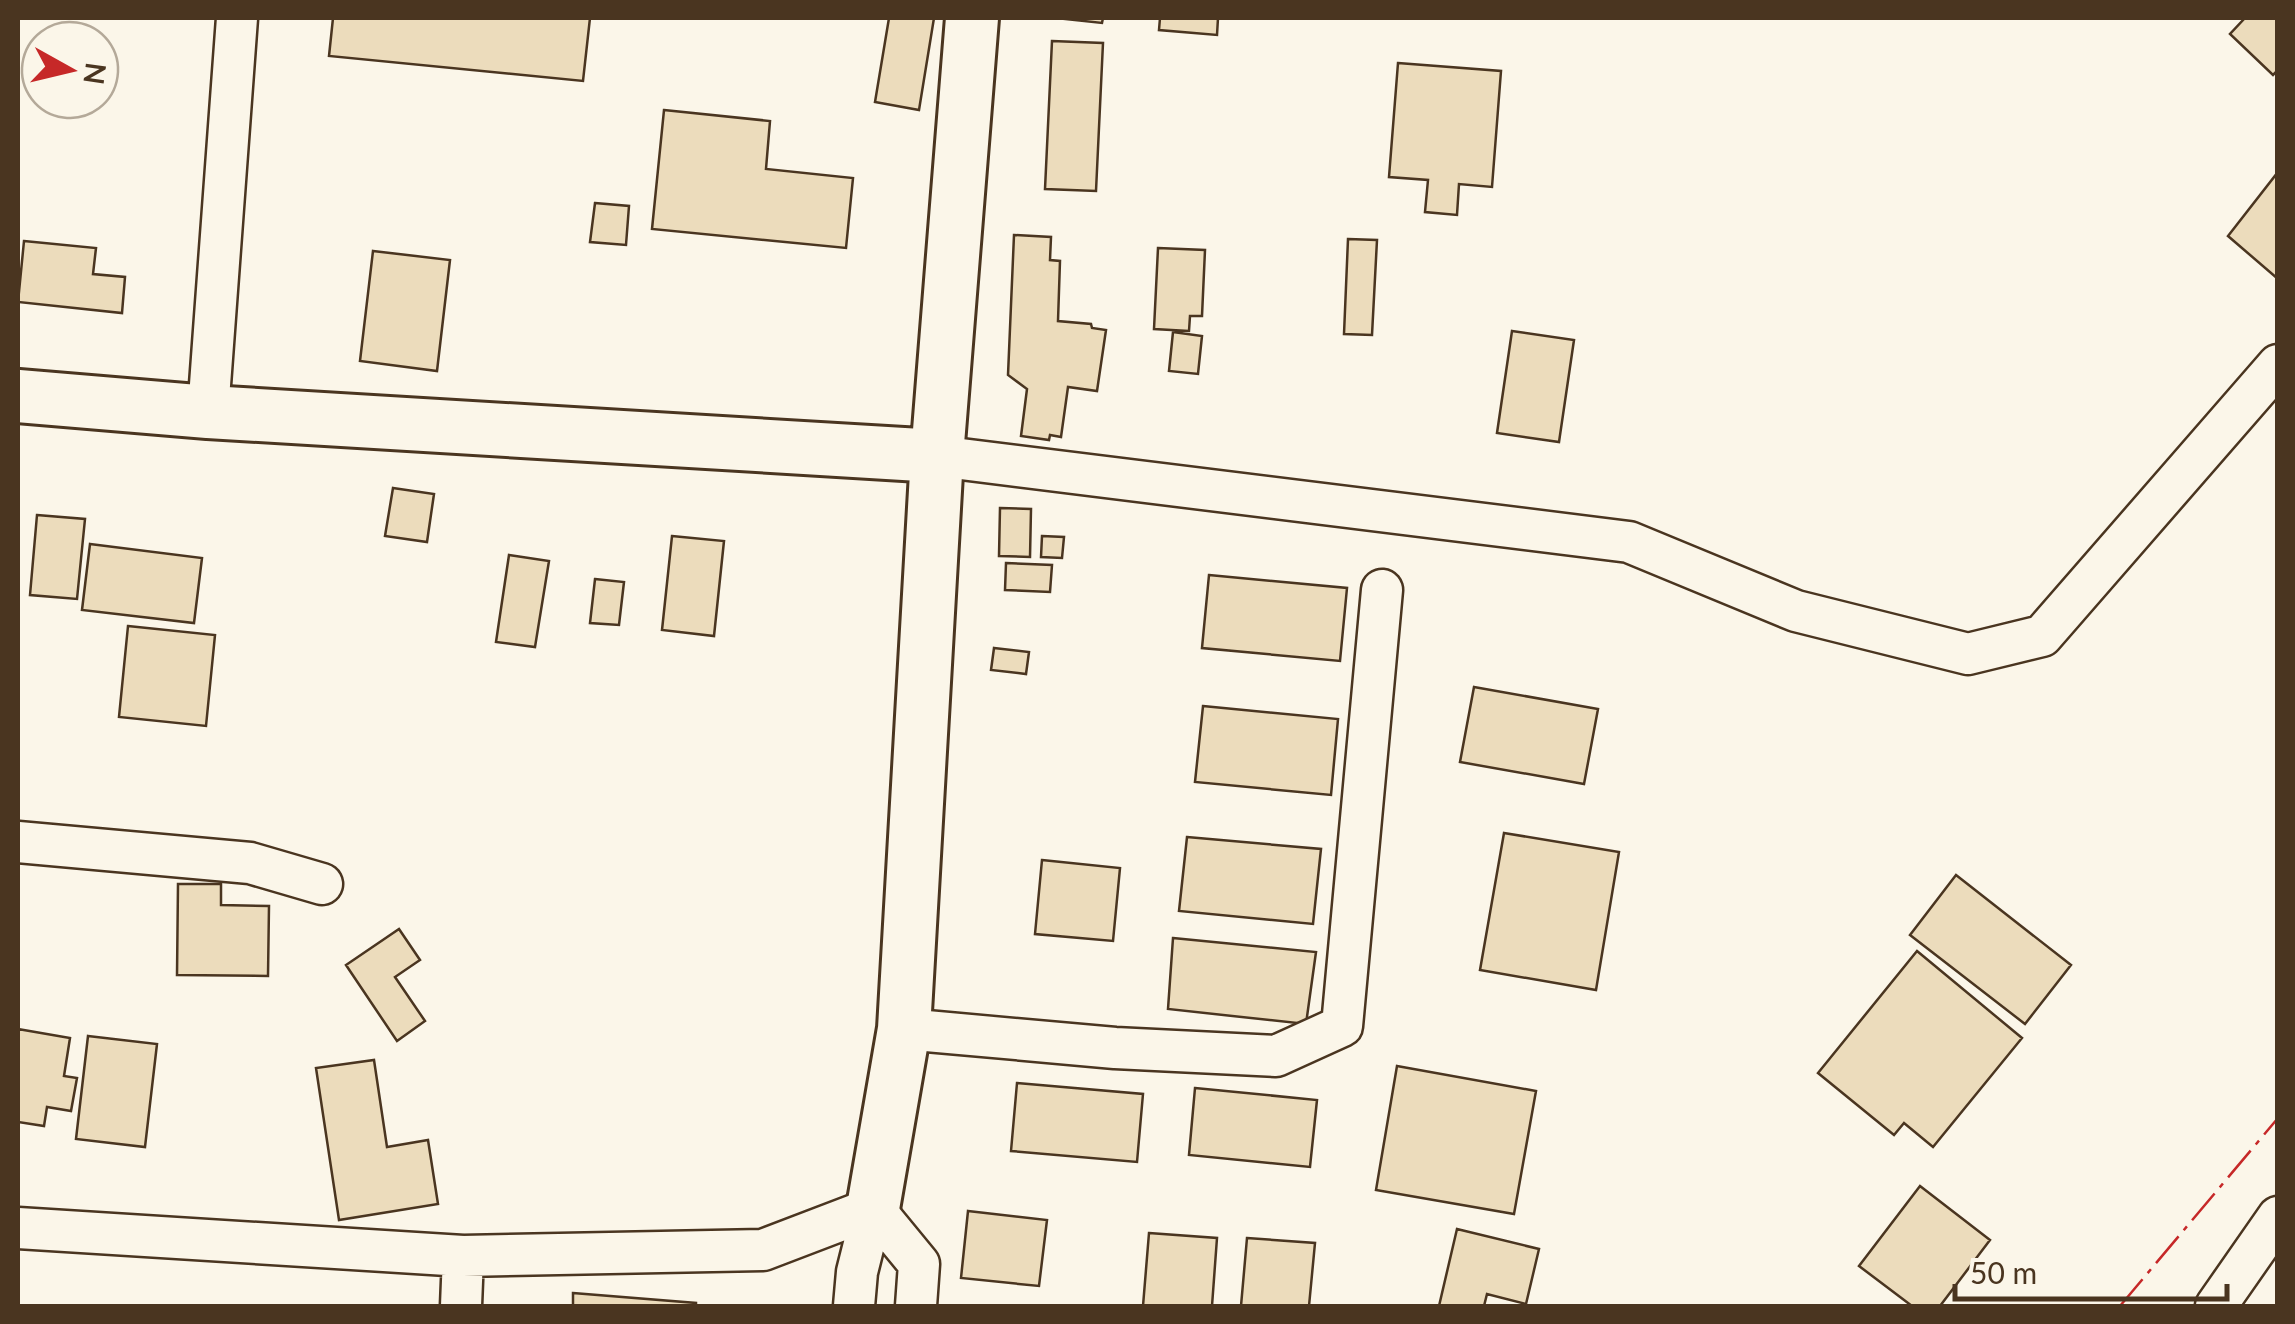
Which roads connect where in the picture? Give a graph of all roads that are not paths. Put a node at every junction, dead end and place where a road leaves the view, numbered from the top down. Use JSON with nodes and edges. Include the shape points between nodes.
{"nodes":[{"id":1,"x":237,"y":18,"type":"edge"},
{"id":2,"x":972,"y":18,"type":"edge"},
{"id":3,"x":2278,"y":365,"type":"edge"},
{"id":4,"x":18,"y":396,"type":"edge"},
{"id":5,"x":208,"y":412,"type":"junction"},
{"id":6,"x":937,"y":456,"type":"junction"},
{"id":7,"x":1382,"y":590,"type":"dead end"},
{"id":8,"x":18,"y":842,"type":"edge"},
{"id":9,"x":322,"y":884,"type":"dead end"},
{"id":10,"x":904,"y":1029,"type":"junction"},
{"id":11,"x":872,"y":1208,"type":"junction"},
{"id":12,"x":2278,"y":1217,"type":"edge"},
{"id":13,"x":18,"y":1228,"type":"edge"},
{"id":14,"x":462,"y":1256,"type":"junction"},
{"id":15,"x":461,"y":1306,"type":"edge"},
{"id":16,"x":854,"y":1306,"type":"edge"},
{"id":17,"x":916,"y":1306,"type":"edge"},
{"id":18,"x":2216,"y":1306,"type":"edge"}],
"edges":[{"from":1,"to":5,"type":"street"},
{"from":2,"to":6,"type":"main road"},
{"from":3,"to":6,"type":"street","via":[[2042,636],[1968,654],[1796,611],[1629,542]]},
{"from":4,"to":5,"type":"main road"},
{"from":5,"to":6,"type":"main road"},
{"from":6,"to":10,"type":"main road"},
{"from":7,"to":10,"type":"street","via":[[1342,1026],[1276,1056]]},
{"from":8,"to":9,"type":"street","via":[[250,862]]},
{"from":10,"to":11,"type":"main road"},
{"from":11,"to":14,"type":"street","via":[[763,1250]]},
{"from":11,"to":16,"type":"street"},
{"from":11,"to":17,"type":"street","via":[[919,1264]]},
{"from":12,"to":18,"type":"street"},
{"from":13,"to":14,"type":"street"},
{"from":14,"to":15,"type":"street"}]}
